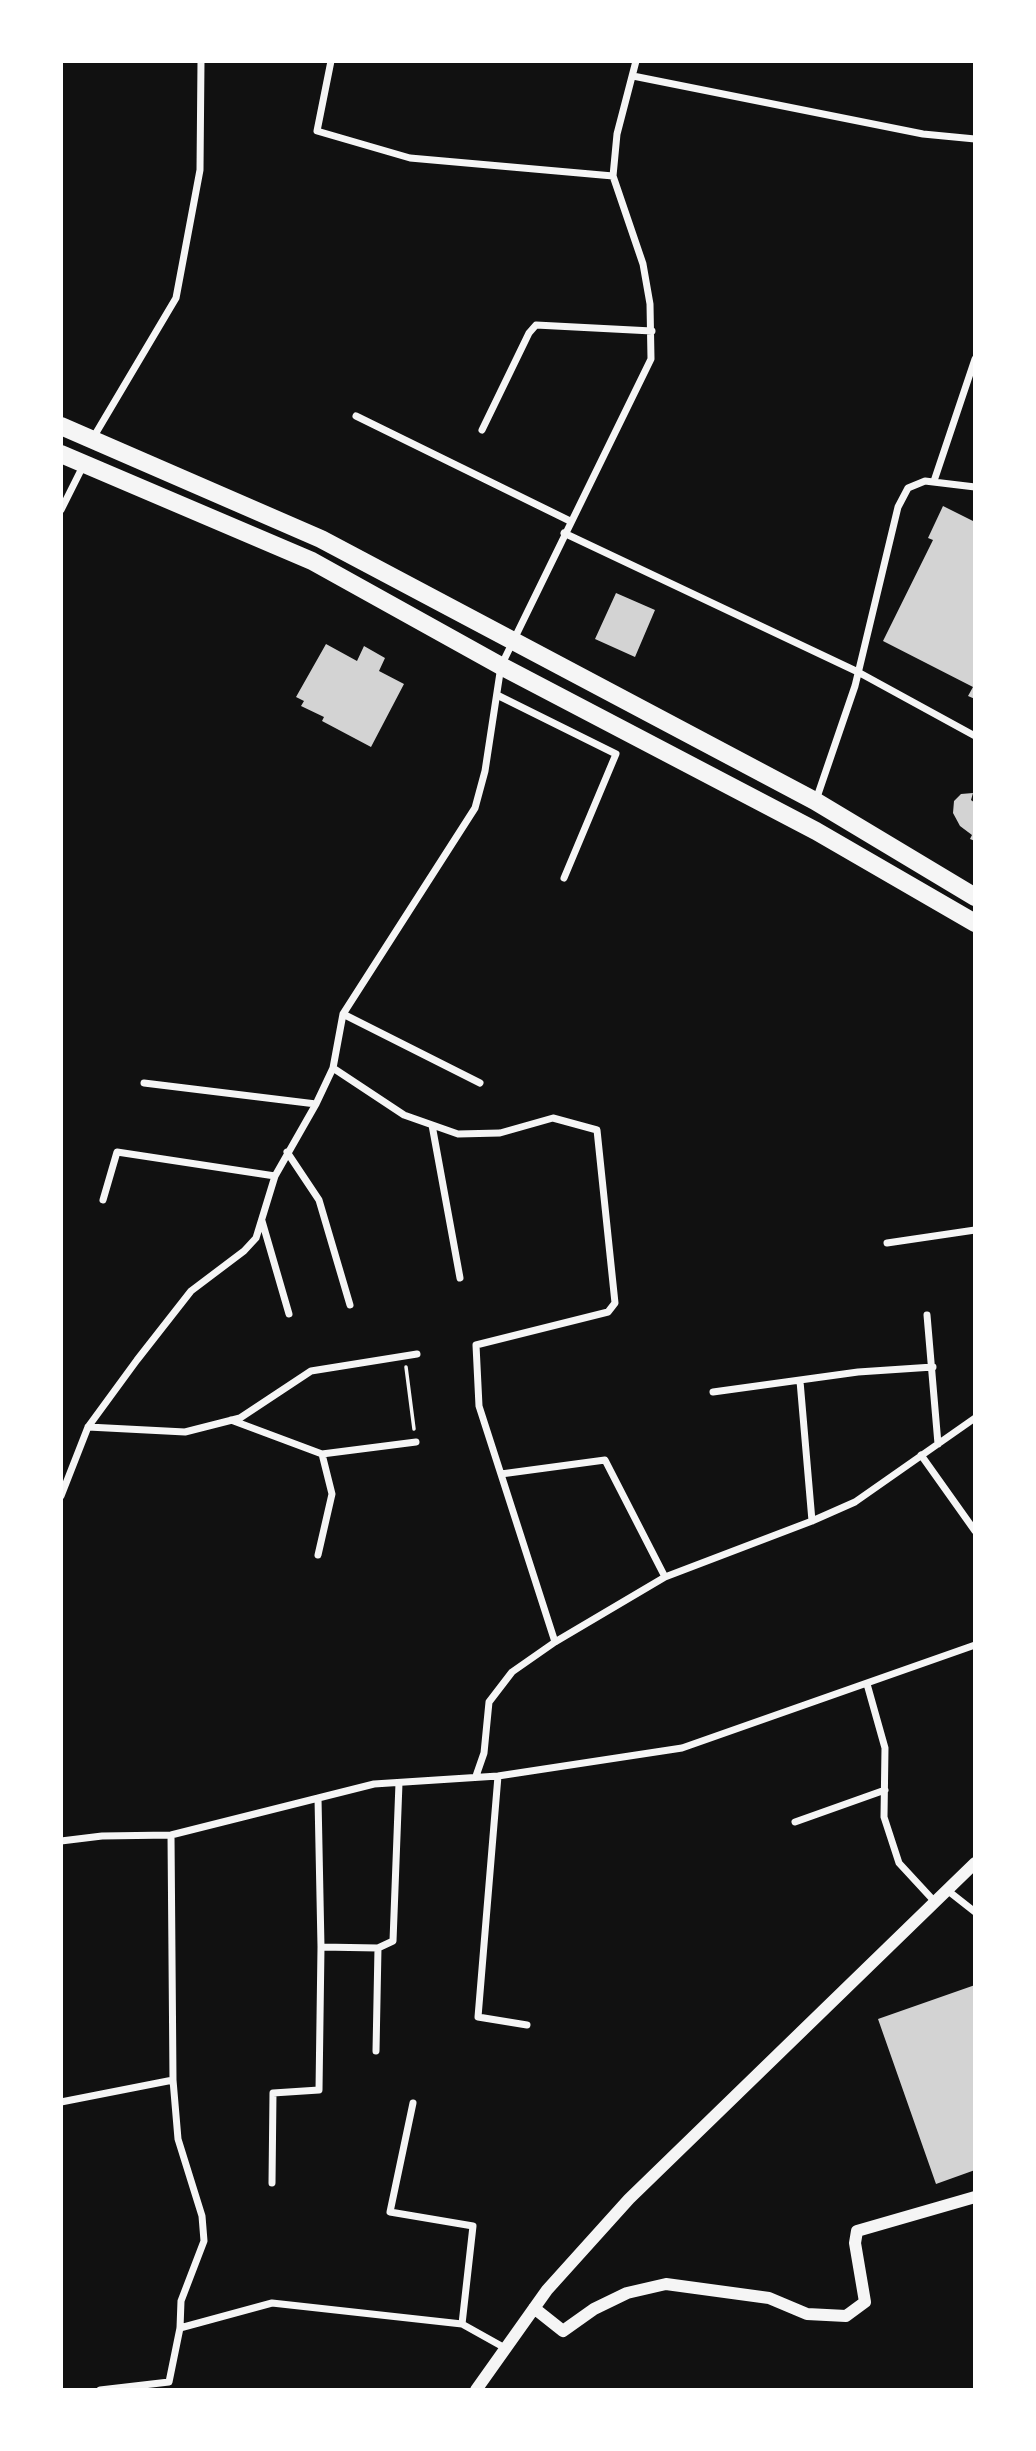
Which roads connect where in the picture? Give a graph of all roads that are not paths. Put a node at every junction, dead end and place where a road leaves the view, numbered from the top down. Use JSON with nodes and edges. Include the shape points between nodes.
{"nodes":[{"id":1,"x":201,"y":61,"type":"edge"},
{"id":2,"x":331,"y":61,"type":"edge"},
{"id":3,"x":636,"y":61,"type":"edge"},
{"id":4,"x":632,"y":76,"type":"junction"},
{"id":5,"x":975,"y":139,"type":"edge"},
{"id":6,"x":613,"y":176,"type":"junction"},
{"id":7,"x":652,"y":331,"type":"junction"},
{"id":8,"x":975,"y":359,"type":"edge"},
{"id":9,"x":356,"y":416,"type":"dead end"},
{"id":10,"x":61,"y":426,"type":"edge"},
{"id":11,"x":482,"y":430,"type":"dead end"},
{"id":12,"x":93,"y":439,"type":"junction"},
{"id":13,"x":61,"y":454,"type":"edge"},
{"id":14,"x":84,"y":463,"type":"junction"},
{"id":15,"x":934,"y":481,"type":"junction"},
{"id":16,"x":975,"y":487,"type":"edge"},
{"id":17,"x":61,"y":510,"type":"edge"},
{"id":18,"x":570,"y":521,"type":"junction"},
{"id":19,"x":564,"y":533,"type":"junction"},
{"id":20,"x":511,"y":641,"type":"junction"},
{"id":21,"x":501,"y":666,"type":"junction"},
{"id":22,"x":858,"y":672,"type":"junction"},
{"id":23,"x":497,"y":695,"type":"junction"},
{"id":24,"x":975,"y":736,"type":"edge"},
{"id":25,"x":815,"y":801,"type":"junction"},
{"id":26,"x":564,"y":878,"type":"dead end"},
{"id":27,"x":975,"y":897,"type":"edge"},
{"id":28,"x":975,"y":923,"type":"edge"},
{"id":29,"x":343,"y":1014,"type":"junction"},
{"id":30,"x":333,"y":1068,"type":"junction"},
{"id":31,"x":144,"y":1083,"type":"dead end"},
{"id":32,"x":480,"y":1083,"type":"dead end"},
{"id":33,"x":316,"y":1104,"type":"junction"},
{"id":34,"x":432,"y":1125,"type":"junction"},
{"id":35,"x":287,"y":1152,"type":"junction"},
{"id":36,"x":275,"y":1176,"type":"junction"},
{"id":37,"x":103,"y":1200,"type":"dead end"},
{"id":38,"x":261,"y":1220,"type":"junction"},
{"id":39,"x":975,"y":1230,"type":"edge"},
{"id":40,"x":887,"y":1243,"type":"dead end"},
{"id":41,"x":460,"y":1278,"type":"dead end"},
{"id":42,"x":349,"y":1305,"type":"dead end"},
{"id":43,"x":289,"y":1314,"type":"dead end"},
{"id":44,"x":927,"y":1315,"type":"dead end"},
{"id":45,"x":417,"y":1354,"type":"dead end"},
{"id":46,"x":933,"y":1367,"type":"junction"},
{"id":47,"x":800,"y":1381,"type":"junction"},
{"id":48,"x":713,"y":1392,"type":"dead end"},
{"id":49,"x":975,"y":1419,"type":"edge"},
{"id":50,"x":231,"y":1420,"type":"junction"},
{"id":51,"x":88,"y":1427,"type":"junction"},
{"id":52,"x":416,"y":1442,"type":"road end"},
{"id":53,"x":938,"y":1444,"type":"junction"},
{"id":54,"x":321,"y":1454,"type":"junction"},
{"id":55,"x":922,"y":1455,"type":"junction"},
{"id":56,"x":501,"y":1474,"type":"junction"},
{"id":57,"x":61,"y":1496,"type":"edge"},
{"id":58,"x":812,"y":1521,"type":"junction"},
{"id":59,"x":975,"y":1531,"type":"edge"},
{"id":60,"x":318,"y":1555,"type":"dead end"},
{"id":61,"x":665,"y":1577,"type":"junction"},
{"id":62,"x":555,"y":1642,"type":"junction"},
{"id":63,"x":975,"y":1645,"type":"edge"},
{"id":64,"x":867,"y":1684,"type":"junction"},
{"id":65,"x":476,"y":1776,"type":"junction"},
{"id":66,"x":498,"y":1776,"type":"junction"},
{"id":67,"x":399,"y":1783,"type":"junction"},
{"id":68,"x":885,"y":1790,"type":"junction"},
{"id":69,"x":318,"y":1798,"type":"junction"},
{"id":70,"x":795,"y":1822,"type":"dead end"},
{"id":71,"x":171,"y":1835,"type":"junction"},
{"id":72,"x":61,"y":1841,"type":"edge"},
{"id":73,"x":975,"y":1863,"type":"edge"},
{"id":74,"x":947,"y":1890,"type":"junction"},
{"id":75,"x":935,"y":1902,"type":"junction"},
{"id":76,"x":975,"y":1912,"type":"edge"},
{"id":77,"x":321,"y":1947,"type":"junction"},
{"id":78,"x":378,"y":1948,"type":"junction"},
{"id":79,"x":527,"y":2025,"type":"dead end"},
{"id":80,"x":376,"y":2051,"type":"dead end"},
{"id":81,"x":173,"y":2080,"type":"junction"},
{"id":82,"x":61,"y":2102,"type":"edge"},
{"id":83,"x":413,"y":2103,"type":"dead end"},
{"id":84,"x":272,"y":2183,"type":"dead end"},
{"id":85,"x":975,"y":2197,"type":"edge"},
{"id":86,"x":534,"y":2308,"type":"junction"},
{"id":87,"x":462,"y":2324,"type":"junction"},
{"id":88,"x":180,"y":2328,"type":"junction"},
{"id":89,"x":505,"y":2348,"type":"junction"},
{"id":90,"x":100,"y":2390,"type":"edge"},
{"id":91,"x":476,"y":2390,"type":"edge"}],
"edges":[{"from":1,"to":12,"type":"street","via":[[200,170],[176,298]]},
{"from":2,"to":6,"type":"street","via":[[317,131],[410,158]]},
{"from":3,"to":4,"type":"street"},
{"from":4,"to":5,"type":"street","via":[[923,134]]},
{"from":4,"to":6,"type":"street","via":[[617,134]]},
{"from":6,"to":7,"type":"street","via":[[643,264]]},
{"from":7,"to":11,"type":"street","via":[[536,325]]},
{"from":7,"to":18,"type":"street","via":[[651,359]]},
{"from":8,"to":15,"type":"street"},
{"from":9,"to":18,"type":"street"},
{"from":10,"to":12,"type":"main road"},
{"from":12,"to":20,"type":"main road","via":[[321,539]]},
{"from":13,"to":14,"type":"main road"},
{"from":14,"to":17,"type":"street"},
{"from":14,"to":21,"type":"main road","via":[[312,561]]},
{"from":15,"to":16,"type":"street"},
{"from":15,"to":22,"type":"street","via":[[908,488],[898,507]]},
{"from":18,"to":19,"type":"street"},
{"from":19,"to":20,"type":"street"},
{"from":19,"to":22,"type":"street"},
{"from":20,"to":21,"type":"street"},
{"from":20,"to":25,"type":"main road"},
{"from":21,"to":23,"type":"street"},
{"from":21,"to":28,"type":"main road","via":[[816,831]]},
{"from":22,"to":24,"type":"street"},
{"from":22,"to":25,"type":"street"},
{"from":23,"to":26,"type":"street","via":[[616,754]]},
{"from":23,"to":29,"type":"street","via":[[475,808]]},
{"from":25,"to":27,"type":"main road"},
{"from":29,"to":30,"type":"street"},
{"from":29,"to":32,"type":"street"},
{"from":30,"to":33,"type":"street"},
{"from":30,"to":34,"type":"street","via":[[404,1115]]},
{"from":31,"to":33,"type":"street"},
{"from":33,"to":35,"type":"street"},
{"from":34,"to":41,"type":"street"},
{"from":34,"to":56,"type":"street","via":[[458,1134],[500,1133],[553,1118],[597,1130],[615,1303],[608,1312],[476,1345],[479,1406]]},
{"from":35,"to":36,"type":"street"},
{"from":35,"to":42,"type":"street","via":[[319,1200]]},
{"from":36,"to":37,"type":"street","via":[[117,1152]]},
{"from":36,"to":38,"type":"street"},
{"from":38,"to":43,"type":"street"},
{"from":38,"to":51,"type":"street","via":[[256,1238],[191,1292]]},
{"from":39,"to":40,"type":"street"},
{"from":44,"to":46,"type":"street"},
{"from":45,"to":50,"type":"street","via":[[311,1371]]},
{"from":46,"to":47,"type":"street"},
{"from":46,"to":53,"type":"street"},
{"from":47,"to":48,"type":"street"},
{"from":47,"to":58,"type":"street"},
{"from":49,"to":53,"type":"street"},
{"from":50,"to":51,"type":"street","via":[[185,1432]]},
{"from":50,"to":54,"type":"street"},
{"from":51,"to":57,"type":"street"},
{"from":52,"to":54,"type":"street"},
{"from":53,"to":55,"type":"street"},
{"from":54,"to":60,"type":"street","via":[[332,1494]]},
{"from":55,"to":58,"type":"street","via":[[855,1502]]},
{"from":55,"to":59,"type":"street"},
{"from":56,"to":61,"type":"street","via":[[605,1460]]},
{"from":56,"to":62,"type":"street"},
{"from":58,"to":61,"type":"street"},
{"from":61,"to":62,"type":"street"},
{"from":62,"to":65,"type":"street","via":[[512,1672],[489,1702],[484,1753]]},
{"from":63,"to":64,"type":"street"},
{"from":64,"to":66,"type":"street","via":[[682,1748]]},
{"from":64,"to":68,"type":"street","via":[[885,1748]]},
{"from":65,"to":66,"type":"street"},
{"from":65,"to":67,"type":"street"},
{"from":66,"to":79,"type":"street","via":[[478,2017]]},
{"from":67,"to":69,"type":"street","via":[[374,1784]]},
{"from":67,"to":78,"type":"street","via":[[393,1941]]},
{"from":68,"to":70,"type":"street"},
{"from":68,"to":75,"type":"street","via":[[884,1817],[899,1863]]},
{"from":69,"to":71,"type":"street"},
{"from":69,"to":77,"type":"street"},
{"from":71,"to":72,"type":"street"},
{"from":71,"to":81,"type":"street"},
{"from":73,"to":74,"type":"street"},
{"from":74,"to":75,"type":"street"},
{"from":74,"to":76,"type":"street"},
{"from":75,"to":86,"type":"street","via":[[629,2199]]},
{"from":77,"to":78,"type":"street"},
{"from":77,"to":84,"type":"street","via":[[319,2090],[273,2093]]},
{"from":78,"to":80,"type":"street"},
{"from":81,"to":82,"type":"street"},
{"from":81,"to":88,"type":"street","via":[[178,2139],[202,2216],[204,2241],[181,2301]]},
{"from":83,"to":87,"type":"street","via":[[390,2212],[473,2226]]},
{"from":85,"to":86,"type":"street","via":[[857,2231],[865,2302],[846,2316],[807,2314],[769,2298],[666,2284],[627,2293],[563,2331]]},
{"from":86,"to":89,"type":"street"},
{"from":87,"to":88,"type":"street","via":[[272,2303]]},
{"from":87,"to":89,"type":"street"},
{"from":88,"to":90,"type":"street","via":[[169,2382]]},
{"from":89,"to":91,"type":"street"}]}
